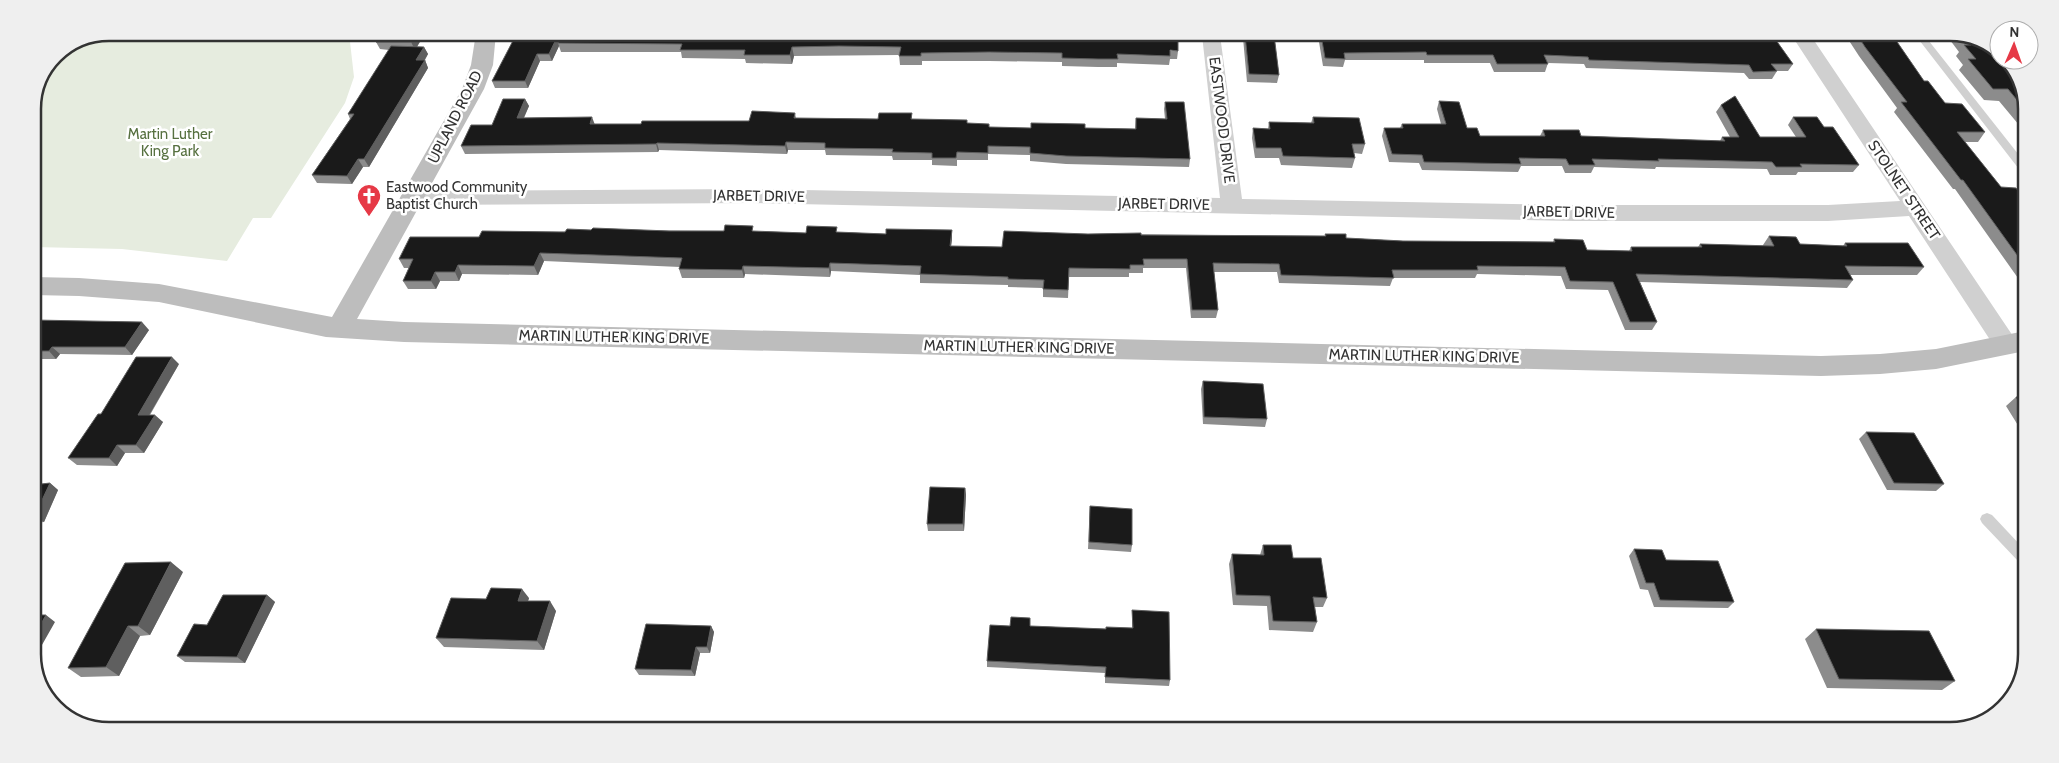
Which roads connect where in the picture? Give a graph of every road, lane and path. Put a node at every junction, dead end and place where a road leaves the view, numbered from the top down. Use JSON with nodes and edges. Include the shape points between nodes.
{"nodes":[{"id":1,"x":485,"y":41,"type":"edge"},
{"id":2,"x":1212,"y":41,"type":"edge"},
{"id":3,"x":1804,"y":41,"type":"edge"},
{"id":4,"x":1924,"y":41,"type":"edge"},
{"id":5,"x":2018,"y":161,"type":"edge"},
{"id":6,"x":411,"y":198,"type":"junction"},
{"id":7,"x":1232,"y":205,"type":"junction"},
{"id":8,"x":1916,"y":208,"type":"junction"},
{"id":9,"x":41,"y":286,"type":"edge"},
{"id":10,"x":339,"y":328,"type":"junction"},
{"id":11,"x":2016,"y":343,"type":"edge"},
{"id":12,"x":1987,"y":518,"type":"dead end"},
{"id":13,"x":2018,"y":552,"type":"edge"}],
"edges":[{"from":1,"to":6,"type":"main road","name":"UPLAND ROAD","via":[[482,65],[473,89]]},
{"from":2,"to":7,"type":"street","name":"EASTWOOD DRIVE"},
{"from":3,"to":8,"type":"street","name":"STOLNET STREET"},
{"from":4,"to":5,"type":"lane"},
{"from":6,"to":7,"type":"street","name":"JARBET DRIVE","via":[[751,196]]},
{"from":6,"to":10,"type":"main road","name":"UPLAND ROAD"},
{"from":7,"to":8,"type":"street","name":"JARBET DRIVE","via":[[1574,213],[1828,213]]},
{"from":8,"to":11,"type":"street","name":"STOLNET STREET"},
{"from":9,"to":10,"type":"main road","name":"MARTIN LUTHER KING DRIVE","via":[[159,293]]},
{"from":10,"to":11,"type":"main road","name":"MARTIN LUTHER KING DRIVE","via":[[452,334],[1820,366],[1936,359]]},
{"from":12,"to":13,"type":"lane"}]}
